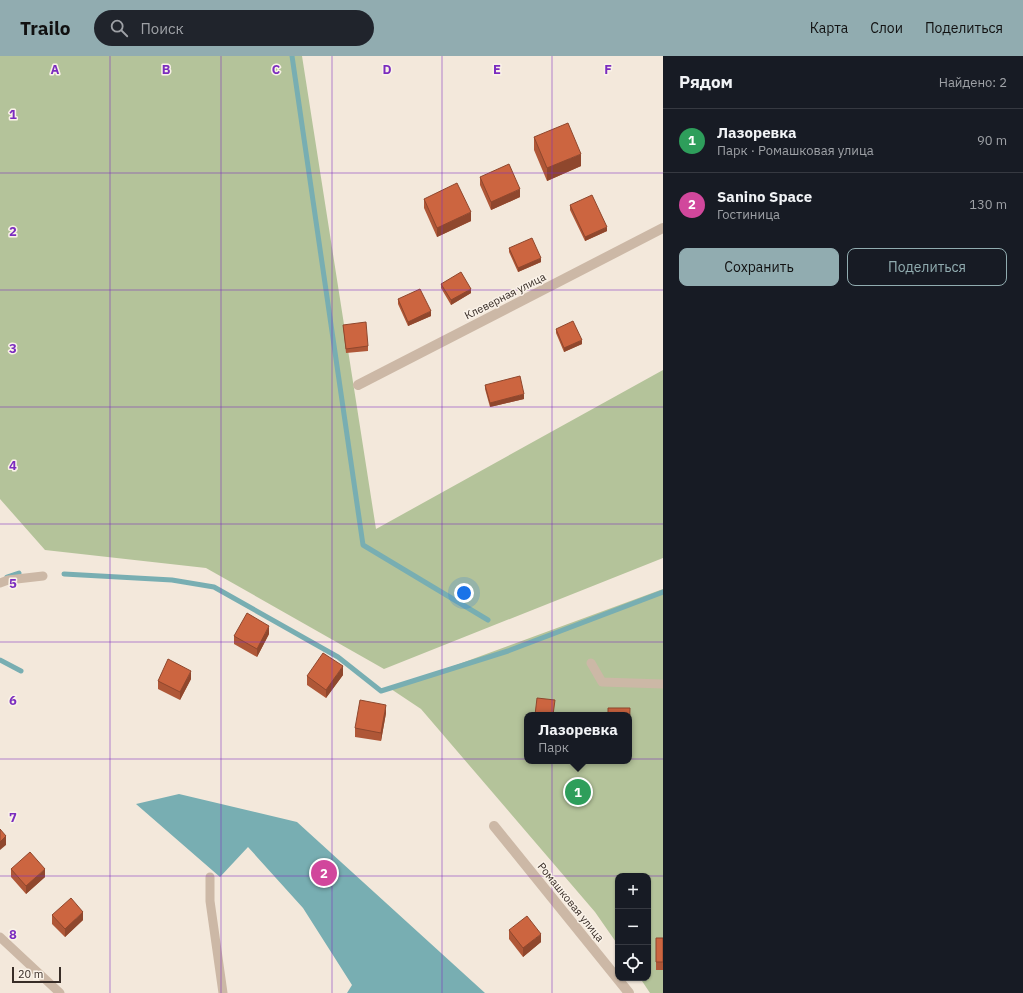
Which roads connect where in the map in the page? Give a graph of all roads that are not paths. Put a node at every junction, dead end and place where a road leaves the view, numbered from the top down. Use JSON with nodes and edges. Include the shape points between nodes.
{"nodes":[{"id":1,"x":663,"y":228,"type":"edge"},
{"id":2,"x":358,"y":385,"type":"dead end"},
{"id":3,"x":43,"y":576,"type":"dead end"},
{"id":4,"x":0,"y":583,"type":"edge"},
{"id":5,"x":591,"y":663,"type":"dead end"},
{"id":6,"x":663,"y":684,"type":"edge"},
{"id":7,"x":494,"y":826,"type":"dead end"},
{"id":8,"x":210,"y":877,"type":"dead end"},
{"id":9,"x":0,"y":937,"type":"edge"},
{"id":10,"x":60,"y":993,"type":"edge"},
{"id":11,"x":223,"y":993,"type":"edge"},
{"id":12,"x":629,"y":993,"type":"edge"}],
"edges":[{"from":1,"to":2,"type":"street","name":"Клеверная улица"},
{"from":3,"to":4,"type":"lane"},
{"from":5,"to":6,"type":"lane","via":[[602,682]]},
{"from":7,"to":12,"type":"street","name":"Ромашковая улица"},
{"from":8,"to":11,"type":"lane","via":[[210,902]]},
{"from":9,"to":10,"type":"lane"}]}
